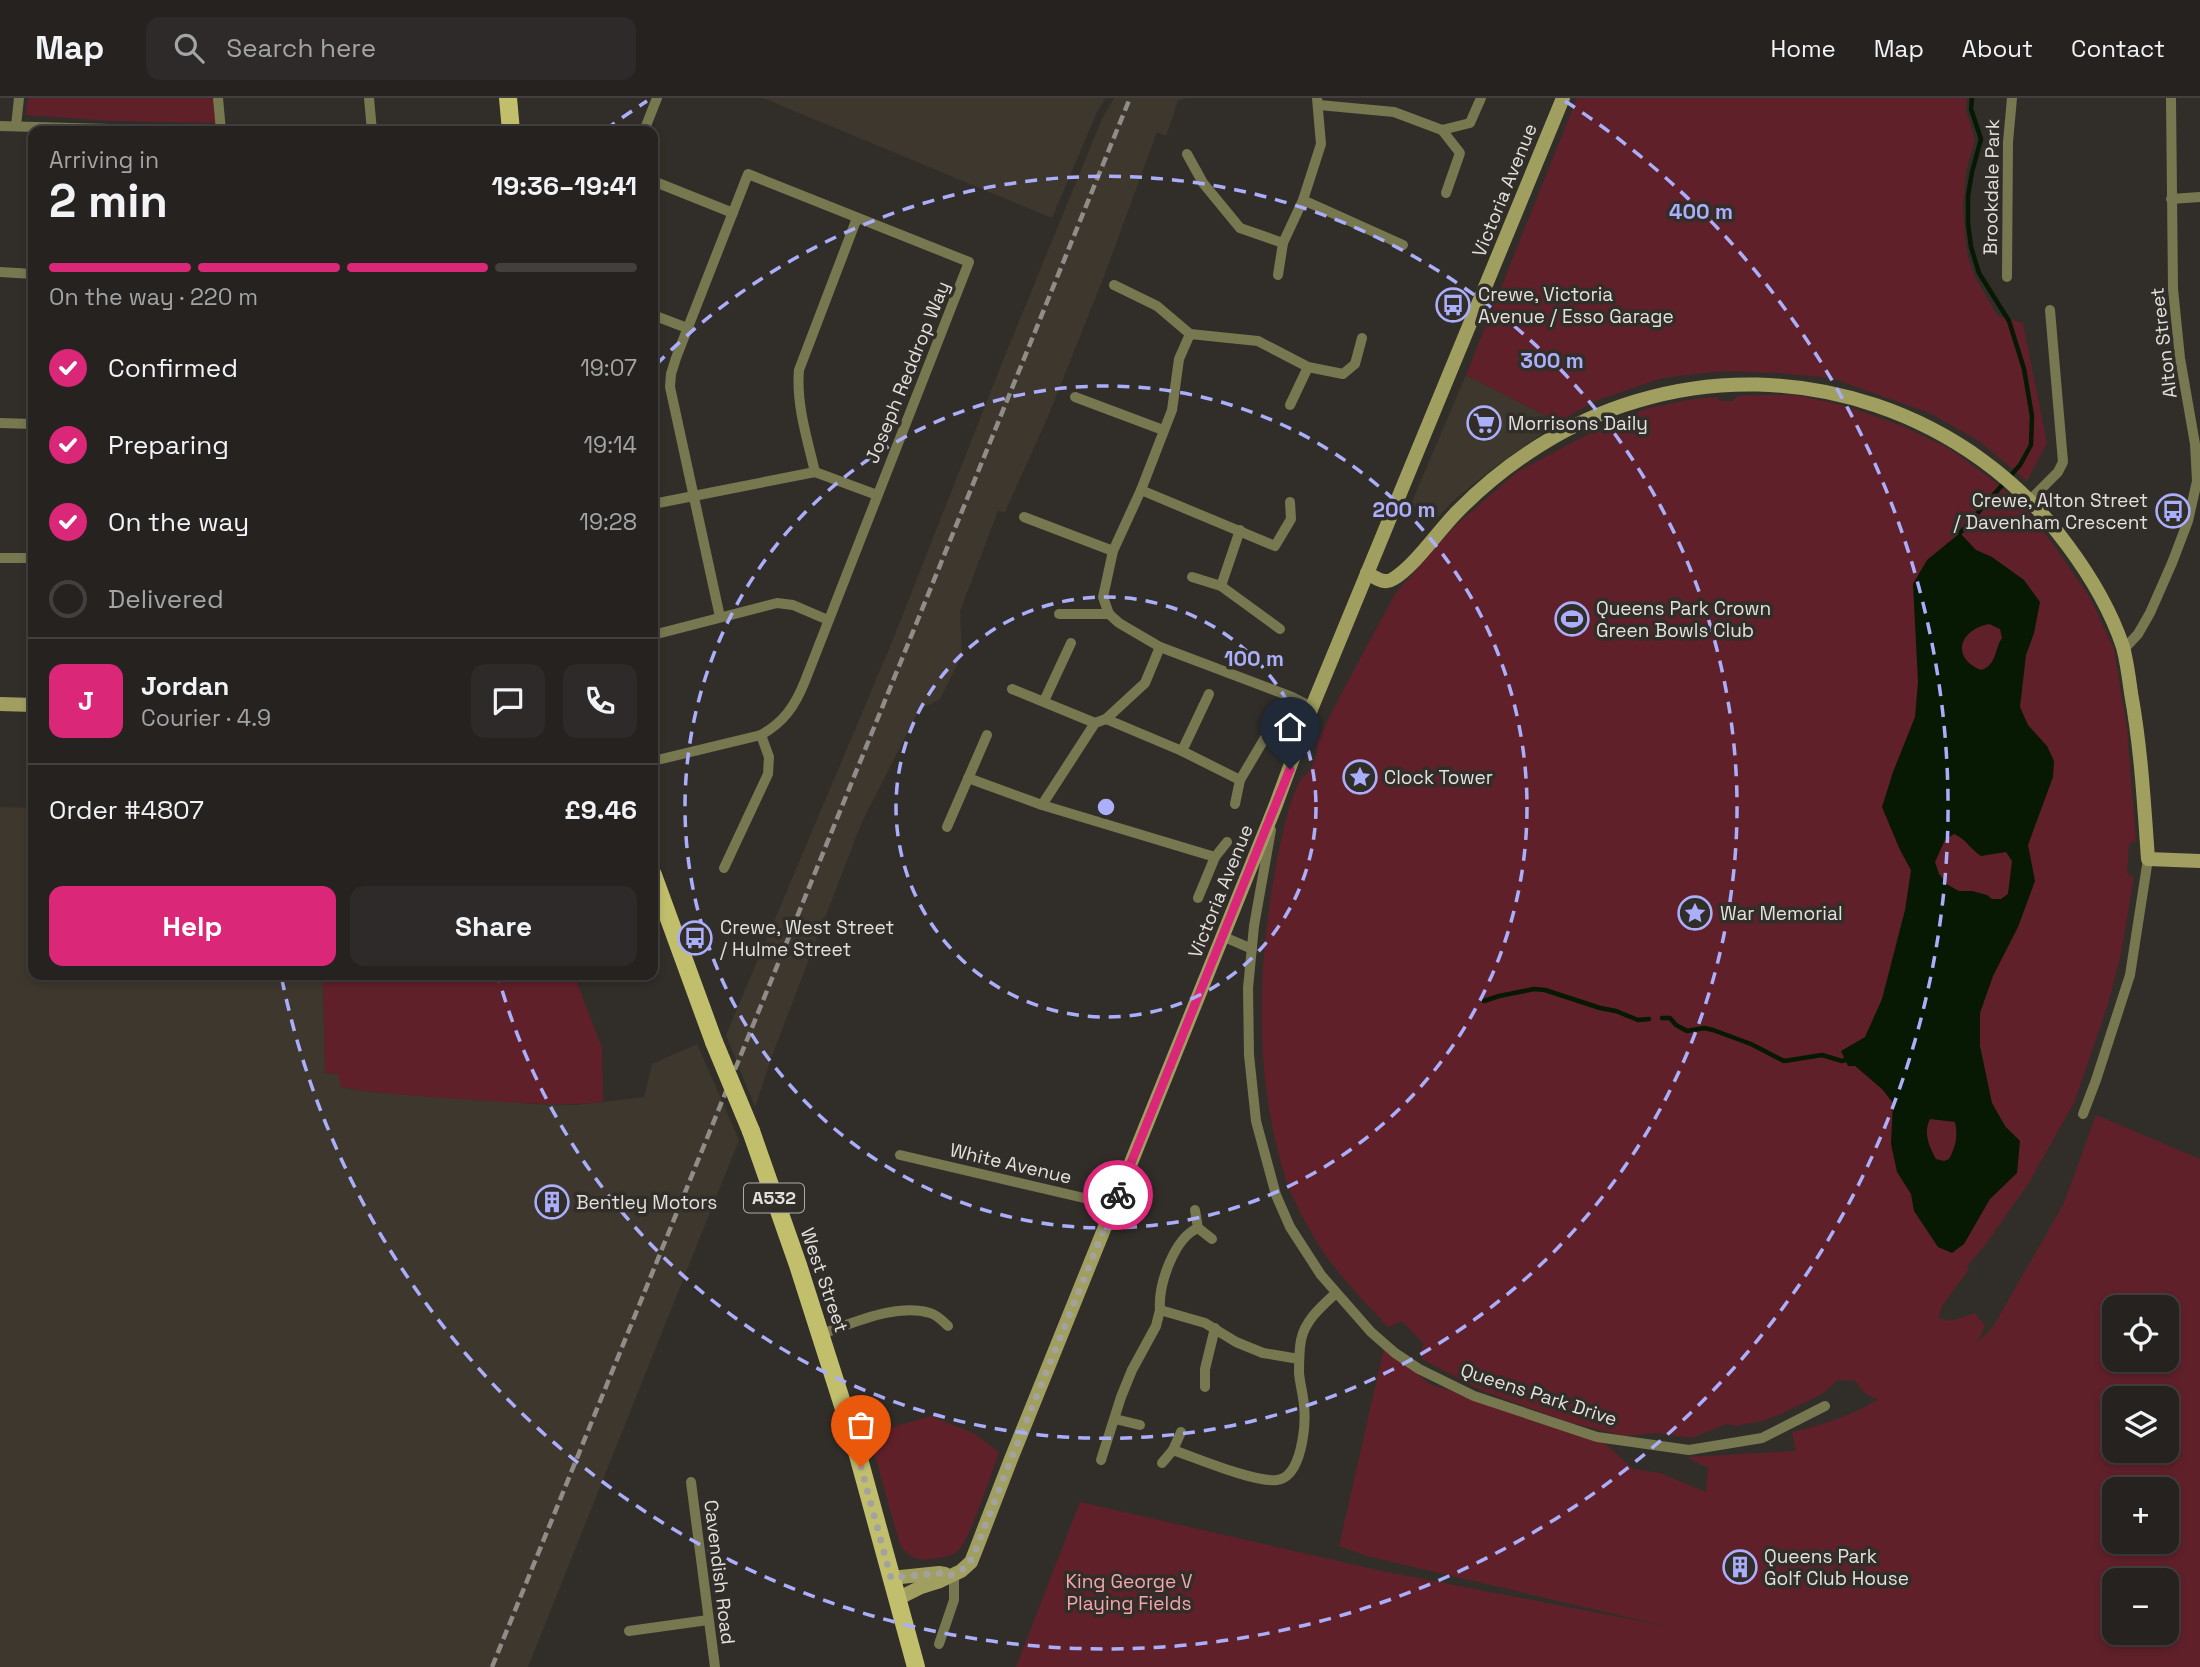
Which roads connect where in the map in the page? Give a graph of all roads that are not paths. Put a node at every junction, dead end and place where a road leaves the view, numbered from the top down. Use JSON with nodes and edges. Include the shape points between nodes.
{"nodes":[{"id":1,"x":19,"y":98,"type":"edge"},
{"id":2,"x":218,"y":98,"type":"edge"},
{"id":3,"x":369,"y":98,"type":"edge"},
{"id":4,"x":508,"y":98,"type":"edge"},
{"id":5,"x":657,"y":98,"type":"edge"},
{"id":6,"x":1481,"y":98,"type":"edge"},
{"id":7,"x":1563,"y":98,"type":"edge"},
{"id":8,"x":2012,"y":98,"type":"edge"},
{"id":9,"x":2171,"y":98,"type":"edge"},
{"id":10,"x":1318,"y":102,"type":"edge"},
{"id":11,"x":0,"y":126,"type":"edge"},
{"id":12,"x":16,"y":126,"type":"junction"},
{"id":13,"x":28,"y":126,"type":"edge"},
{"id":14,"x":221,"y":126,"type":"edge"},
{"id":15,"x":372,"y":126,"type":"edge"},
{"id":16,"x":511,"y":126,"type":"edge"},
{"id":17,"x":646,"y":126,"type":"edge"},
{"id":18,"x":1442,"y":130,"type":"junction"},
{"id":19,"x":1187,"y":155,"type":"dead end"},
{"id":20,"x":658,"y":183,"type":"edge"},
{"id":21,"x":1447,"y":193,"type":"dead end"},
{"id":22,"x":2200,"y":197,"type":"edge"},
{"id":23,"x":1303,"y":200,"type":"junction"},
{"id":24,"x":2171,"y":200,"type":"junction"},
{"id":25,"x":733,"y":213,"type":"junction"},
{"id":26,"x":857,"y":218,"type":"junction"},
{"id":27,"x":1283,"y":243,"type":"junction"},
{"id":28,"x":1403,"y":245,"type":"dead end"},
{"id":29,"x":0,"y":272,"type":"edge"},
{"id":30,"x":28,"y":274,"type":"edge"},
{"id":31,"x":1278,"y":275,"type":"dead end"},
{"id":32,"x":2007,"y":277,"type":"dead end"},
{"id":33,"x":1114,"y":285,"type":"dead end"},
{"id":34,"x":2050,"y":310,"type":"dead end"},
{"id":35,"x":658,"y":317,"type":"edge"},
{"id":36,"x":687,"y":328,"type":"junction"},
{"id":37,"x":1190,"y":334,"type":"junction"},
{"id":38,"x":1362,"y":338,"type":"dead end"},
{"id":39,"x":1308,"y":367,"type":"junction"},
{"id":40,"x":1074,"y":397,"type":"dead end"},
{"id":41,"x":1290,"y":405,"type":"dead end"},
{"id":42,"x":0,"y":423,"type":"edge"},
{"id":43,"x":28,"y":424,"type":"edge"},
{"id":44,"x":1163,"y":430,"type":"junction"},
{"id":45,"x":2199,"y":461,"type":"edge"},
{"id":46,"x":815,"y":472,"type":"junction"},
{"id":47,"x":1141,"y":490,"type":"junction"},
{"id":48,"x":877,"y":495,"type":"junction"},
{"id":49,"x":695,"y":496,"type":"junction"},
{"id":50,"x":2030,"y":500,"type":"junction"},
{"id":51,"x":1290,"y":502,"type":"dead end"},
{"id":52,"x":658,"y":503,"type":"edge"},
{"id":53,"x":1024,"y":517,"type":"dead end"},
{"id":54,"x":1240,"y":530,"type":"junction"},
{"id":55,"x":1113,"y":551,"type":"junction"},
{"id":56,"x":0,"y":558,"type":"edge"},
{"id":57,"x":28,"y":558,"type":"edge"},
{"id":58,"x":1367,"y":573,"type":"junction"},
{"id":59,"x":1192,"y":577,"type":"dead end"},
{"id":60,"x":1221,"y":586,"type":"junction"},
{"id":61,"x":1059,"y":614,"type":"dead end"},
{"id":62,"x":1109,"y":614,"type":"junction"},
{"id":63,"x":720,"y":617,"type":"junction"},
{"id":64,"x":828,"y":620,"type":"junction"},
{"id":65,"x":1280,"y":629,"type":"dead end"},
{"id":66,"x":658,"y":634,"type":"edge"},
{"id":67,"x":1071,"y":643,"type":"dead end"},
{"id":68,"x":1160,"y":647,"type":"junction"},
{"id":69,"x":2123,"y":649,"type":"junction"},
{"id":70,"x":1012,"y":689,"type":"dead end"},
{"id":71,"x":1209,"y":694,"type":"dead end"},
{"id":72,"x":1044,"y":701,"type":"junction"},
{"id":73,"x":0,"y":704,"type":"edge"},
{"id":74,"x":28,"y":705,"type":"edge"},
{"id":75,"x":1312,"y":707,"type":"junction"},
{"id":76,"x":1100,"y":721,"type":"junction"},
{"id":77,"x":1272,"y":726,"type":"dead end"},
{"id":78,"x":761,"y":735,"type":"junction"},
{"id":79,"x":987,"y":735,"type":"dead end"},
{"id":80,"x":1182,"y":751,"type":"junction"},
{"id":81,"x":658,"y":760,"type":"edge"},
{"id":82,"x":968,"y":778,"type":"junction"},
{"id":83,"x":1240,"y":780,"type":"junction"},
{"id":84,"x":1235,"y":804,"type":"dead end"},
{"id":85,"x":1042,"y":805,"type":"junction"},
{"id":86,"x":1275,"y":807,"type":"junction"},
{"id":87,"x":947,"y":827,"type":"dead end"},
{"id":88,"x":1227,"y":842,"type":"dead end"},
{"id":89,"x":1215,"y":857,"type":"junction"},
{"id":90,"x":2148,"y":859,"type":"junction"},
{"id":91,"x":2200,"y":861,"type":"edge"},
{"id":92,"x":724,"y":868,"type":"dead end"},
{"id":93,"x":658,"y":889,"type":"edge"},
{"id":94,"x":1198,"y":898,"type":"dead end"},
{"id":95,"x":1222,"y":936,"type":"junction"},
{"id":96,"x":1252,"y":949,"type":"junction"},
{"id":97,"x":2082,"y":1114,"type":"dead end"},
{"id":98,"x":900,"y":1155,"type":"dead end"},
{"id":99,"x":1114,"y":1205,"type":"junction"},
{"id":100,"x":1195,"y":1210,"type":"dead end"},
{"id":101,"x":1198,"y":1228,"type":"junction"},
{"id":102,"x":1212,"y":1239,"type":"dead end"},
{"id":103,"x":1336,"y":1293,"type":"junction"},
{"id":104,"x":1160,"y":1310,"type":"junction"},
{"id":105,"x":948,"y":1326,"type":"dead end"},
{"id":106,"x":1216,"y":1328,"type":"junction"},
{"id":107,"x":821,"y":1334,"type":"junction"},
{"id":108,"x":1299,"y":1359,"type":"junction"},
{"id":109,"x":1205,"y":1387,"type":"dead end"},
{"id":110,"x":1825,"y":1406,"type":"dead end"},
{"id":111,"x":1115,"y":1419,"type":"junction"},
{"id":112,"x":1140,"y":1425,"type":"dead end"},
{"id":113,"x":1181,"y":1432,"type":"dead end"},
{"id":114,"x":1173,"y":1450,"type":"junction"},
{"id":115,"x":1101,"y":1460,"type":"dead end"},
{"id":116,"x":1162,"y":1463,"type":"dead end"},
{"id":117,"x":691,"y":1482,"type":"dead end"},
{"id":118,"x":952,"y":1575,"type":"junction"},
{"id":119,"x":891,"y":1578,"type":"junction"},
{"id":120,"x":897,"y":1599,"type":"junction"},
{"id":121,"x":708,"y":1620,"type":"junction"},
{"id":122,"x":629,"y":1631,"type":"dead end"},
{"id":123,"x":939,"y":1644,"type":"dead end"},
{"id":124,"x":715,"y":1667,"type":"edge"},
{"id":125,"x":916,"y":1667,"type":"edge"}],
"edges":[{"from":1,"to":12,"type":"street"},
{"from":2,"to":14,"type":"street"},
{"from":3,"to":15,"type":"street"},
{"from":4,"to":16,"type":"main road"},
{"from":5,"to":17,"type":"street"},
{"from":6,"to":18,"type":"street","via":[[1470,123]]},
{"from":7,"to":58,"type":"street","name":"Victoria Avenue"},
{"from":8,"to":32,"type":"street","name":"Brookdale Park"},
{"from":9,"to":24,"type":"street","name":"Alton Street"},
{"from":10,"to":18,"type":"street","via":[[1394,112]]},
{"from":10,"to":23,"type":"street","via":[[1321,144]]},
{"from":11,"to":12,"type":"street"},
{"from":12,"to":13,"type":"street"},
{"from":18,"to":21,"type":"street","via":[[1460,153]]},
{"from":19,"to":27,"type":"street","via":[[1203,183],[1240,228]]},
{"from":20,"to":25,"type":"street"},
{"from":22,"to":24,"type":"street"},
{"from":23,"to":27,"type":"street"},
{"from":23,"to":28,"type":"street"},
{"from":24,"to":45,"type":"street","name":"Alton Street","via":[[2176,327]]},
{"from":25,"to":26,"type":"street","via":[[748,174]]},
{"from":25,"to":36,"type":"street"},
{"from":26,"to":46,"type":"street","via":[[799,369],[800,407]]},
{"from":26,"to":48,"type":"street","name":"Joseph Reddrop Way","via":[[969,262]]},
{"from":27,"to":31,"type":"street"},
{"from":29,"to":30,"type":"street"},
{"from":33,"to":37,"type":"street","via":[[1157,306]]},
{"from":34,"to":50,"type":"street","via":[[2063,462]]},
{"from":35,"to":36,"type":"street"},
{"from":36,"to":49,"type":"street","via":[[670,387]]},
{"from":37,"to":39,"type":"street","via":[[1258,341]]},
{"from":37,"to":44,"type":"street","via":[[1179,359],[1172,410]]},
{"from":38,"to":39,"type":"street","via":[[1355,364],[1343,374]]},
{"from":39,"to":41,"type":"street"},
{"from":40,"to":44,"type":"street"},
{"from":42,"to":43,"type":"street"},
{"from":44,"to":47,"type":"street"},
{"from":45,"to":69,"type":"street","name":"Alton Street","via":[[2188,521],[2172,563],[2150,613]]},
{"from":46,"to":48,"type":"street"},
{"from":46,"to":49,"type":"street"},
{"from":47,"to":54,"type":"street"},
{"from":47,"to":55,"type":"street"},
{"from":48,"to":64,"type":"street","name":"Joseph Reddrop Way"},
{"from":49,"to":52,"type":"street"},
{"from":49,"to":63,"type":"street"},
{"from":50,"to":58,"type":"street","via":[[1974,453],[1898,413],[1844,396],[1774,385],[1693,389],[1617,407],[1553,438],[1488,483],[1393,580]]},
{"from":50,"to":69,"type":"street","via":[[2057,530],[2098,591]]},
{"from":51,"to":54,"type":"street","via":[[1290,519],[1276,546]]},
{"from":53,"to":55,"type":"street"},
{"from":54,"to":60,"type":"street"},
{"from":55,"to":62,"type":"street","via":[[1103,597]]},
{"from":56,"to":57,"type":"street"},
{"from":58,"to":75,"type":"street","name":"Victoria Avenue"},
{"from":59,"to":60,"type":"street"},
{"from":60,"to":65,"type":"street"},
{"from":61,"to":62,"type":"street"},
{"from":62,"to":68,"type":"street"},
{"from":63,"to":64,"type":"street","via":[[777,603]]},
{"from":63,"to":66,"type":"street"},
{"from":64,"to":78,"type":"street","name":"Joseph Reddrop Way","via":[[791,710]]},
{"from":67,"to":72,"type":"street"},
{"from":68,"to":75,"type":"street"},
{"from":68,"to":76,"type":"street","via":[[1145,683]]},
{"from":69,"to":90,"type":"street","via":[[2140,740]]},
{"from":70,"to":72,"type":"street"},
{"from":71,"to":80,"type":"street"},
{"from":72,"to":76,"type":"street"},
{"from":73,"to":74,"type":"street"},
{"from":75,"to":86,"type":"street","name":"Victoria Avenue"},
{"from":76,"to":80,"type":"street"},
{"from":76,"to":85,"type":"street"},
{"from":77,"to":83,"type":"street"},
{"from":78,"to":81,"type":"street"},
{"from":78,"to":92,"type":"street","via":[[769,757],[768,774]]},
{"from":79,"to":82,"type":"street"},
{"from":80,"to":83,"type":"street"},
{"from":82,"to":85,"type":"street"},
{"from":82,"to":87,"type":"street"},
{"from":83,"to":84,"type":"street"},
{"from":85,"to":89,"type":"street"},
{"from":86,"to":95,"type":"street","name":"Victoria Avenue"},
{"from":86,"to":96,"type":"street","name":"Queens Park Drive"},
{"from":88,"to":89,"type":"street"},
{"from":89,"to":94,"type":"street"},
{"from":90,"to":91,"type":"street"},
{"from":90,"to":97,"type":"street","via":[[2130,975]]},
{"from":93,"to":107,"type":"main road","name":"West Street","number":"A532","bridge":true,"via":[[751,1131]]},
{"from":95,"to":96,"type":"street"},
{"from":95,"to":99,"type":"street","name":"Victoria Avenue"},
{"from":96,"to":103,"type":"street","name":"Queens Park Drive","via":[[1249,1055],[1264,1156],[1290,1227]]},
{"from":98,"to":99,"type":"street","name":"White Avenue"},
{"from":99,"to":118,"type":"street","name":"Victoria Avenue","via":[[975,1552],[967,1567]]},
{"from":100,"to":101,"type":"street"},
{"from":101,"to":102,"type":"street"},
{"from":101,"to":104,"type":"street","via":[[1181,1241],[1171,1260]]},
{"from":103,"to":108,"type":"street","via":[[1307,1326]]},
{"from":103,"to":110,"type":"street","name":"Queens Park Drive","via":[[1371,1332],[1429,1375],[1474,1396],[1597,1437],[1689,1450],[1762,1438]]},
{"from":104,"to":106,"type":"street"},
{"from":104,"to":111,"type":"street"},
{"from":105,"to":107,"type":"street","via":[[931,1313],[902,1311]]},
{"from":106,"to":108,"type":"street","via":[[1262,1353]]},
{"from":106,"to":109,"type":"street"},
{"from":107,"to":119,"type":"main road","name":"West Street","number":"A532"},
{"from":108,"to":114,"type":"street","via":[[1304,1423],[1296,1467],[1286,1477],[1258,1478]]},
{"from":111,"to":112,"type":"street"},
{"from":111,"to":115,"type":"street"},
{"from":113,"to":114,"type":"street"},
{"from":114,"to":116,"type":"street"},
{"from":117,"to":121,"type":"street","name":"Cavendish Road"},
{"from":118,"to":119,"type":"street"},
{"from":118,"to":120,"type":"street","name":"Victoria Avenue"},
{"from":118,"to":123,"type":"street","via":[[954,1600]]},
{"from":119,"to":120,"type":"main road","name":"West Street","number":"A532"},
{"from":120,"to":125,"type":"main road","name":"West Street","number":"A532"},
{"from":121,"to":122,"type":"street"},
{"from":121,"to":124,"type":"street","name":"Cavendish Road"}]}
